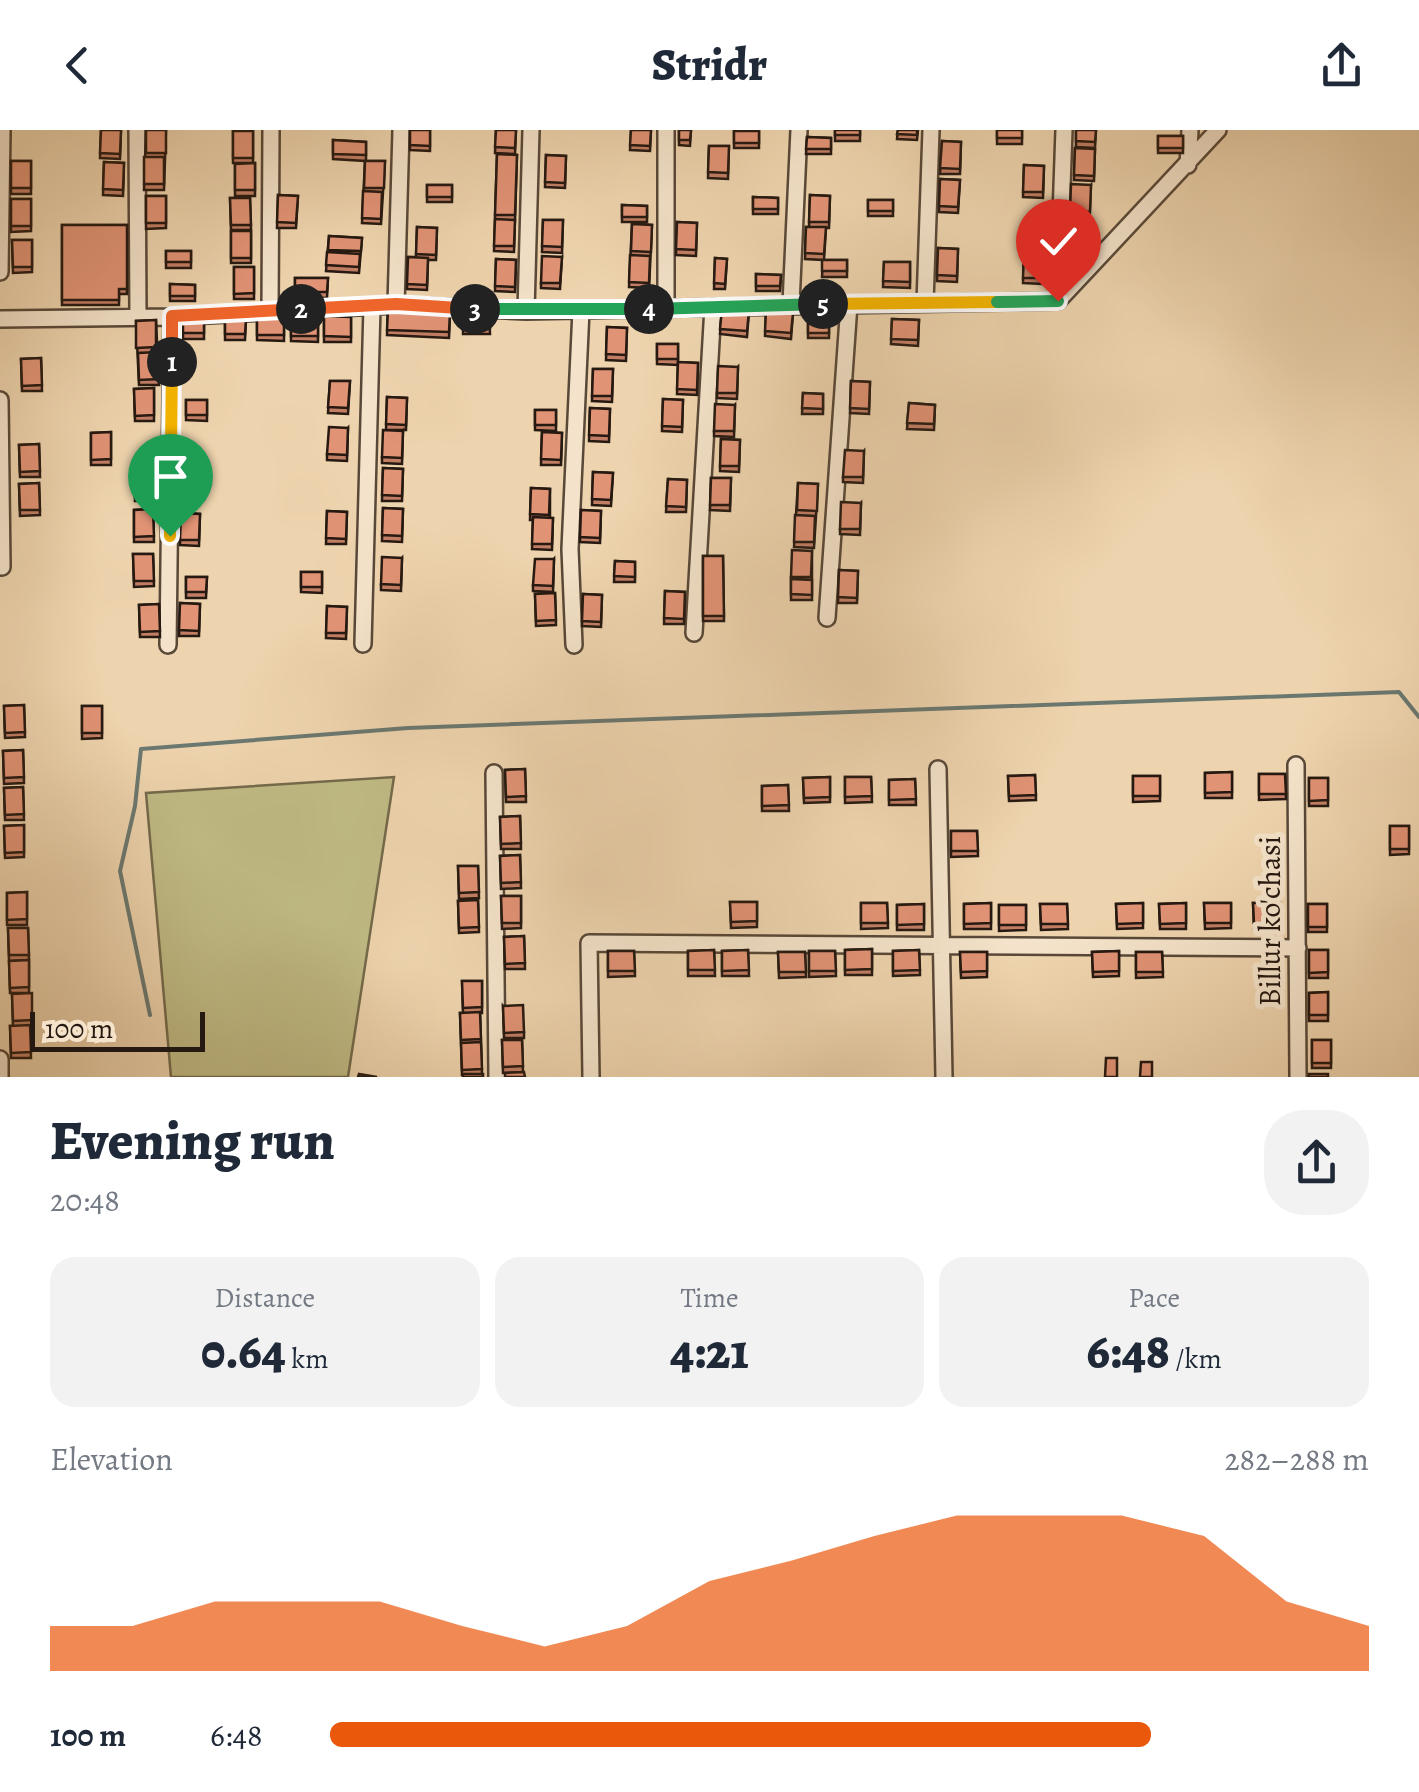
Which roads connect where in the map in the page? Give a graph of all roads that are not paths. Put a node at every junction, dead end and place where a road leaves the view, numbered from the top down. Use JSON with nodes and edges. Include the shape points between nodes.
{"nodes":[{"id":1,"x":2,"y":130,"type":"edge"},
{"id":2,"x":137,"y":130,"type":"edge"},
{"id":3,"x":271,"y":130,"type":"edge"},
{"id":4,"x":400,"y":130,"type":"edge"},
{"id":5,"x":531,"y":130,"type":"edge"},
{"id":6,"x":666,"y":130,"type":"edge"},
{"id":7,"x":799,"y":130,"type":"edge"},
{"id":8,"x":932,"y":130,"type":"edge"},
{"id":9,"x":1064,"y":130,"type":"edge"},
{"id":10,"x":1190,"y":130,"type":"edge"},
{"id":11,"x":1218,"y":130,"type":"edge"},
{"id":12,"x":1188,"y":165,"type":"junction"},
{"id":13,"x":0,"y":272,"type":"edge"},
{"id":14,"x":1058,"y":301,"type":"junction"},
{"id":15,"x":925,"y":303,"type":"junction"},
{"id":16,"x":396,"y":304,"type":"junction"},
{"id":17,"x":792,"y":304,"type":"junction"},
{"id":18,"x":849,"y":304,"type":"junction"},
{"id":19,"x":372,"y":306,"type":"junction"},
{"id":20,"x":713,"y":307,"type":"junction"},
{"id":21,"x":666,"y":309,"type":"junction"},
{"id":22,"x":270,"y":310,"type":"junction"},
{"id":23,"x":581,"y":310,"type":"junction"},
{"id":24,"x":526,"y":311,"type":"junction"},
{"id":25,"x":172,"y":316,"type":"junction"},
{"id":26,"x":138,"y":317,"type":"junction"},
{"id":27,"x":0,"y":319,"type":"edge"},
{"id":28,"x":0,"y":400,"type":"edge"},
{"id":29,"x":2,"y":567,"type":"edge"},
{"id":30,"x":828,"y":618,"type":"dead end"},
{"id":31,"x":694,"y":633,"type":"dead end"},
{"id":32,"x":363,"y":644,"type":"dead end"},
{"id":33,"x":574,"y":645,"type":"dead end"},
{"id":34,"x":168,"y":646,"type":"dead end"},
{"id":35,"x":1296,"y":765,"type":"dead end"},
{"id":36,"x":938,"y":770,"type":"dead end"},
{"id":37,"x":494,"y":773,"type":"dead end"},
{"id":38,"x":944,"y":942,"type":"junction"},
{"id":39,"x":1298,"y":948,"type":"junction"},
{"id":40,"x":0,"y":1059,"type":"edge"},
{"id":41,"x":0,"y":1077,"type":"edge"},
{"id":42,"x":497,"y":1077,"type":"edge"},
{"id":43,"x":592,"y":1077,"type":"edge"},
{"id":44,"x":944,"y":1077,"type":"edge"},
{"id":45,"x":1298,"y":1077,"type":"edge"}],
"edges":[{"from":1,"to":13,"type":"street"},
{"from":2,"to":26,"type":"street"},
{"from":3,"to":22,"type":"street"},
{"from":4,"to":16,"type":"street"},
{"from":5,"to":24,"type":"street"},
{"from":6,"to":21,"type":"street"},
{"from":7,"to":17,"type":"street"},
{"from":8,"to":15,"type":"street"},
{"from":9,"to":14,"type":"street"},
{"from":10,"to":12,"type":"street"},
{"from":11,"to":12,"type":"street"},
{"from":12,"to":14,"type":"street"},
{"from":14,"to":15,"type":"street"},
{"from":15,"to":18,"type":"street"},
{"from":16,"to":19,"type":"street"},
{"from":16,"to":24,"type":"street"},
{"from":17,"to":18,"type":"street"},
{"from":17,"to":20,"type":"street"},
{"from":18,"to":30,"type":"street"},
{"from":19,"to":22,"type":"street"},
{"from":19,"to":32,"type":"street"},
{"from":20,"to":21,"type":"street"},
{"from":20,"to":31,"type":"street"},
{"from":21,"to":23,"type":"street"},
{"from":22,"to":25,"type":"street"},
{"from":23,"to":24,"type":"street"},
{"from":23,"to":33,"type":"street","via":[[570,550]]},
{"from":25,"to":26,"type":"street"},
{"from":25,"to":34,"type":"street"},
{"from":26,"to":27,"type":"street"},
{"from":28,"to":29,"type":"street"},
{"from":35,"to":39,"type":"street","name":"Billur ko'chasi"},
{"from":36,"to":38,"type":"street"},
{"from":37,"to":42,"type":"street"},
{"from":38,"to":39,"type":"street"},
{"from":38,"to":43,"type":"street","via":[[589,943]]},
{"from":38,"to":44,"type":"street"},
{"from":39,"to":45,"type":"street","name":"Billur ko'chasi"},
{"from":40,"to":41,"type":"street"}]}
